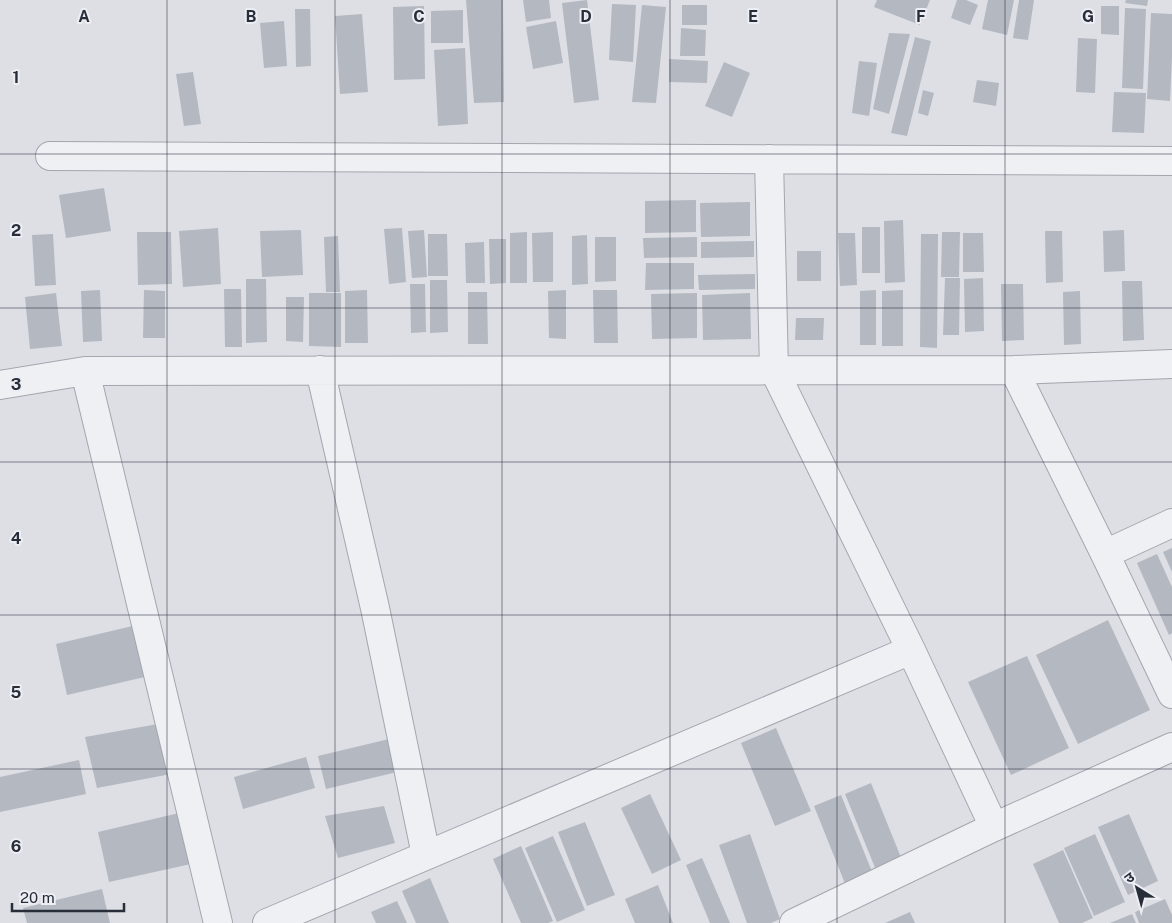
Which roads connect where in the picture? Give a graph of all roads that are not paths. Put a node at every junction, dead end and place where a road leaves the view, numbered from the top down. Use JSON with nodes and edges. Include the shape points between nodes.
{"nodes":[{"id":1,"x":50,"y":156,"type":"dead end"},
{"id":2,"x":769,"y":159,"type":"junction"},
{"id":3,"x":1172,"y":161,"type":"edge"},
{"id":4,"x":1172,"y":364,"type":"edge"},
{"id":5,"x":320,"y":370,"type":"junction"},
{"id":6,"x":774,"y":370,"type":"junction"},
{"id":7,"x":1014,"y":370,"type":"junction"},
{"id":8,"x":85,"y":371,"type":"junction"},
{"id":9,"x":0,"y":385,"type":"edge"},
{"id":10,"x":1172,"y":523,"type":"edge"},
{"id":11,"x":1106,"y":554,"type":"junction"},
{"id":12,"x":911,"y":650,"type":"junction"},
{"id":13,"x":1172,"y":694,"type":"edge"},
{"id":14,"x":1172,"y":747,"type":"edge"},
{"id":15,"x":994,"y":827,"type":"junction"},
{"id":16,"x":426,"y":856,"type":"junction"},
{"id":17,"x":218,"y":923,"type":"edge"},
{"id":18,"x":267,"y":923,"type":"edge"},
{"id":19,"x":794,"y":923,"type":"edge"}],
"edges":[{"from":1,"to":2,"type":"street"},
{"from":2,"to":3,"type":"street"},
{"from":2,"to":6,"type":"street"},
{"from":4,"to":7,"type":"street"},
{"from":5,"to":6,"type":"street"},
{"from":5,"to":8,"type":"street"},
{"from":5,"to":16,"type":"street","via":[[375,608]]},
{"from":6,"to":7,"type":"street"},
{"from":6,"to":12,"type":"street"},
{"from":7,"to":11,"type":"street"},
{"from":8,"to":9,"type":"street"},
{"from":8,"to":17,"type":"street"},
{"from":10,"to":11,"type":"street"},
{"from":11,"to":13,"type":"street"},
{"from":12,"to":15,"type":"street"},
{"from":12,"to":16,"type":"street"},
{"from":14,"to":15,"type":"street"},
{"from":15,"to":19,"type":"street"},
{"from":16,"to":18,"type":"street"}]}
